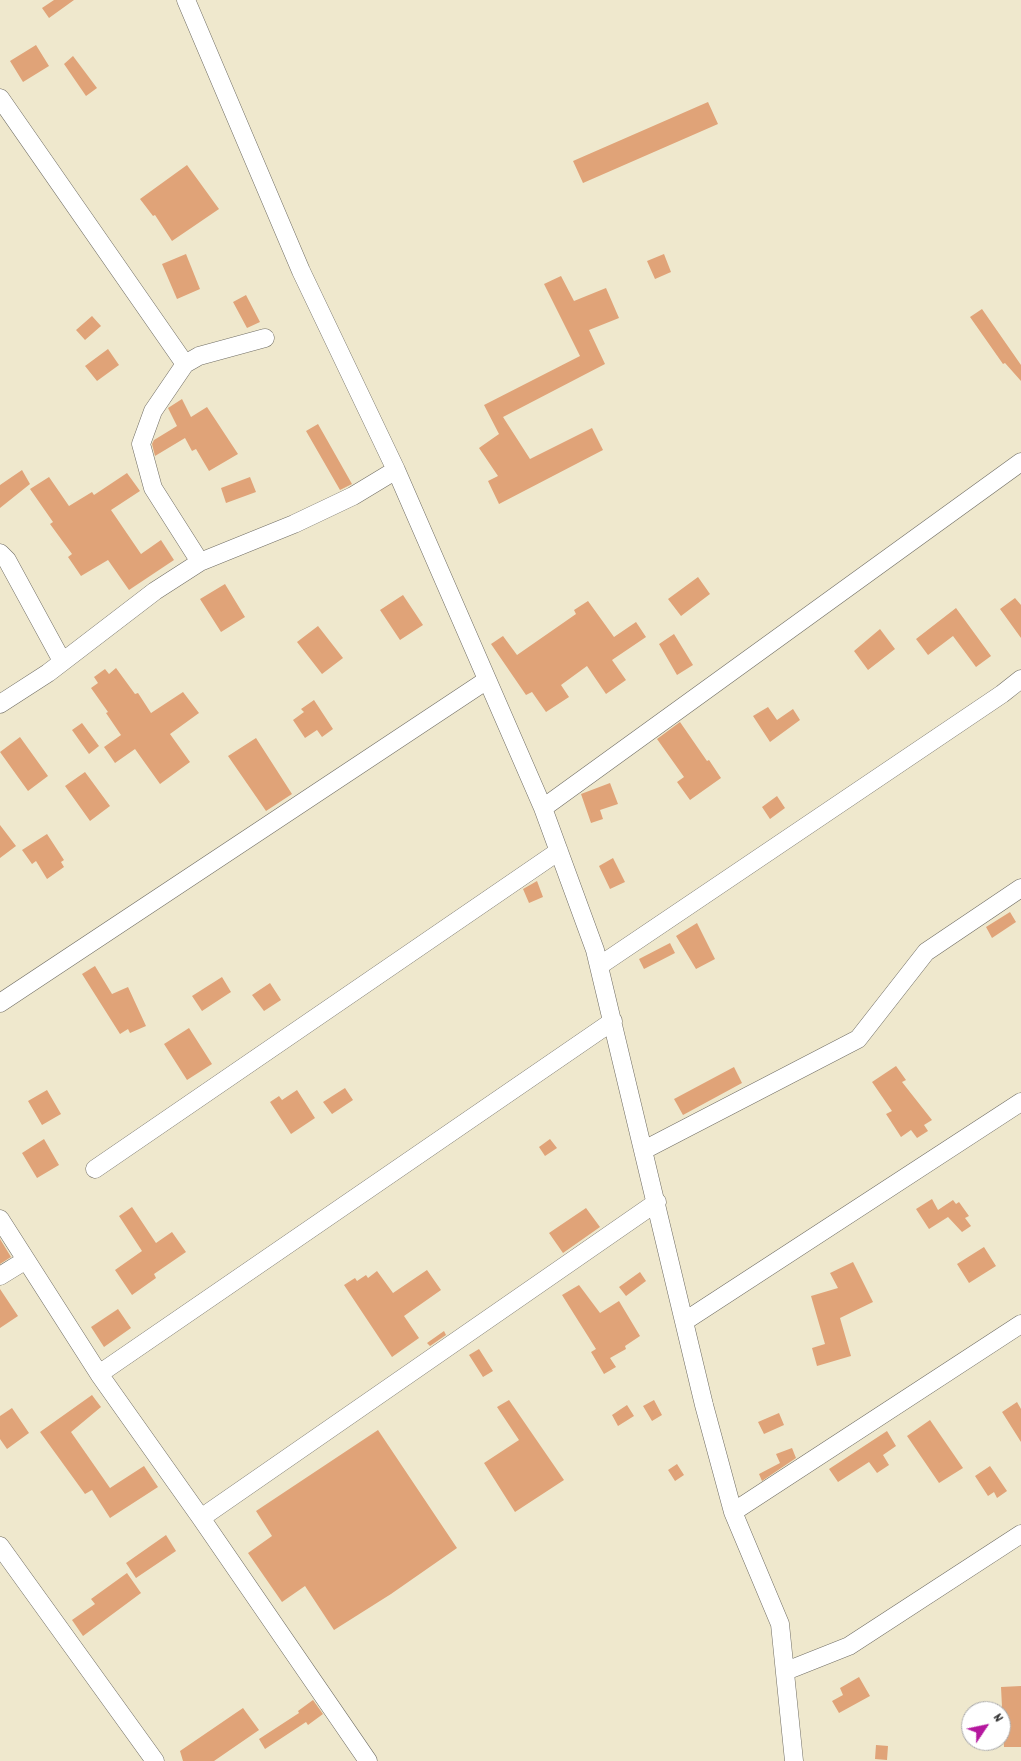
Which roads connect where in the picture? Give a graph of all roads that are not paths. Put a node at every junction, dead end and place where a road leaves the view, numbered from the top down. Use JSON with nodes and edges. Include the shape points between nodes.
{"nodes":[{"id":1,"x":186,"y":0,"type":"edge"},
{"id":2,"x":0,"y":98,"type":"edge"},
{"id":3,"x":265,"y":338,"type":"dead end"},
{"id":4,"x":185,"y":364,"type":"junction"},
{"id":5,"x":1021,"y":462,"type":"edge"},
{"id":6,"x":396,"y":470,"type":"junction"},
{"id":7,"x":0,"y":553,"type":"edge"},
{"id":8,"x":200,"y":562,"type":"junction"},
{"id":9,"x":62,"y":661,"type":"junction"},
{"id":10,"x":1021,"y":679,"type":"edge"},
{"id":11,"x":487,"y":680,"type":"junction"},
{"id":12,"x":0,"y":704,"type":"edge"},
{"id":13,"x":543,"y":808,"type":"junction"},
{"id":14,"x":559,"y":851,"type":"junction"},
{"id":15,"x":1021,"y":888,"type":"edge"},
{"id":16,"x":599,"y":966,"type":"junction"},
{"id":17,"x":0,"y":1003,"type":"edge"},
{"id":18,"x":613,"y":1021,"type":"junction"},
{"id":19,"x":1021,"y":1102,"type":"edge"},
{"id":20,"x":644,"y":1150,"type":"junction"},
{"id":21,"x":95,"y":1169,"type":"dead end"},
{"id":22,"x":656,"y":1202,"type":"junction"},
{"id":23,"x":0,"y":1218,"type":"edge"},
{"id":24,"x":26,"y":1260,"type":"junction"},
{"id":25,"x":0,"y":1276,"type":"edge"},
{"id":26,"x":685,"y":1322,"type":"junction"},
{"id":27,"x":1021,"y":1324,"type":"edge"},
{"id":28,"x":99,"y":1374,"type":"junction"},
{"id":29,"x":733,"y":1512,"type":"junction"},
{"id":30,"x":201,"y":1518,"type":"junction"},
{"id":31,"x":1021,"y":1534,"type":"edge"},
{"id":32,"x":0,"y":1546,"type":"edge"},
{"id":33,"x":786,"y":1670,"type":"junction"},
{"id":34,"x":155,"y":1761,"type":"edge"},
{"id":35,"x":368,"y":1761,"type":"edge"},
{"id":36,"x":794,"y":1761,"type":"edge"}],
"edges":[{"from":1,"to":6,"type":"street","via":[[301,271]]},
{"from":2,"to":4,"type":"street"},
{"from":3,"to":4,"type":"street","via":[[198,356]]},
{"from":4,"to":8,"type":"street","via":[[153,411],[141,444],[153,488]]},
{"from":5,"to":13,"type":"street"},
{"from":6,"to":8,"type":"street","via":[[354,496]]},
{"from":6,"to":11,"type":"street"},
{"from":7,"to":9,"type":"street","via":[[7,560]]},
{"from":8,"to":9,"type":"street","via":[[155,591]]},
{"from":9,"to":12,"type":"street"},
{"from":10,"to":16,"type":"street"},
{"from":11,"to":13,"type":"street"},
{"from":11,"to":17,"type":"street"},
{"from":13,"to":14,"type":"street"},
{"from":14,"to":16,"type":"street"},
{"from":14,"to":21,"type":"street"},
{"from":15,"to":20,"type":"street","via":[[926,952],[858,1039]]},
{"from":16,"to":18,"type":"street"},
{"from":18,"to":20,"type":"street"},
{"from":18,"to":28,"type":"street"},
{"from":19,"to":26,"type":"street"},
{"from":20,"to":22,"type":"street"},
{"from":22,"to":26,"type":"street"},
{"from":22,"to":30,"type":"street"},
{"from":23,"to":24,"type":"street"},
{"from":24,"to":25,"type":"street"},
{"from":24,"to":28,"type":"street"},
{"from":26,"to":29,"type":"street"},
{"from":27,"to":29,"type":"street"},
{"from":28,"to":30,"type":"street"},
{"from":29,"to":33,"type":"street","via":[[780,1624]]},
{"from":30,"to":35,"type":"street"},
{"from":31,"to":33,"type":"street","via":[[849,1646]]},
{"from":32,"to":34,"type":"street"},
{"from":33,"to":36,"type":"street"}]}
